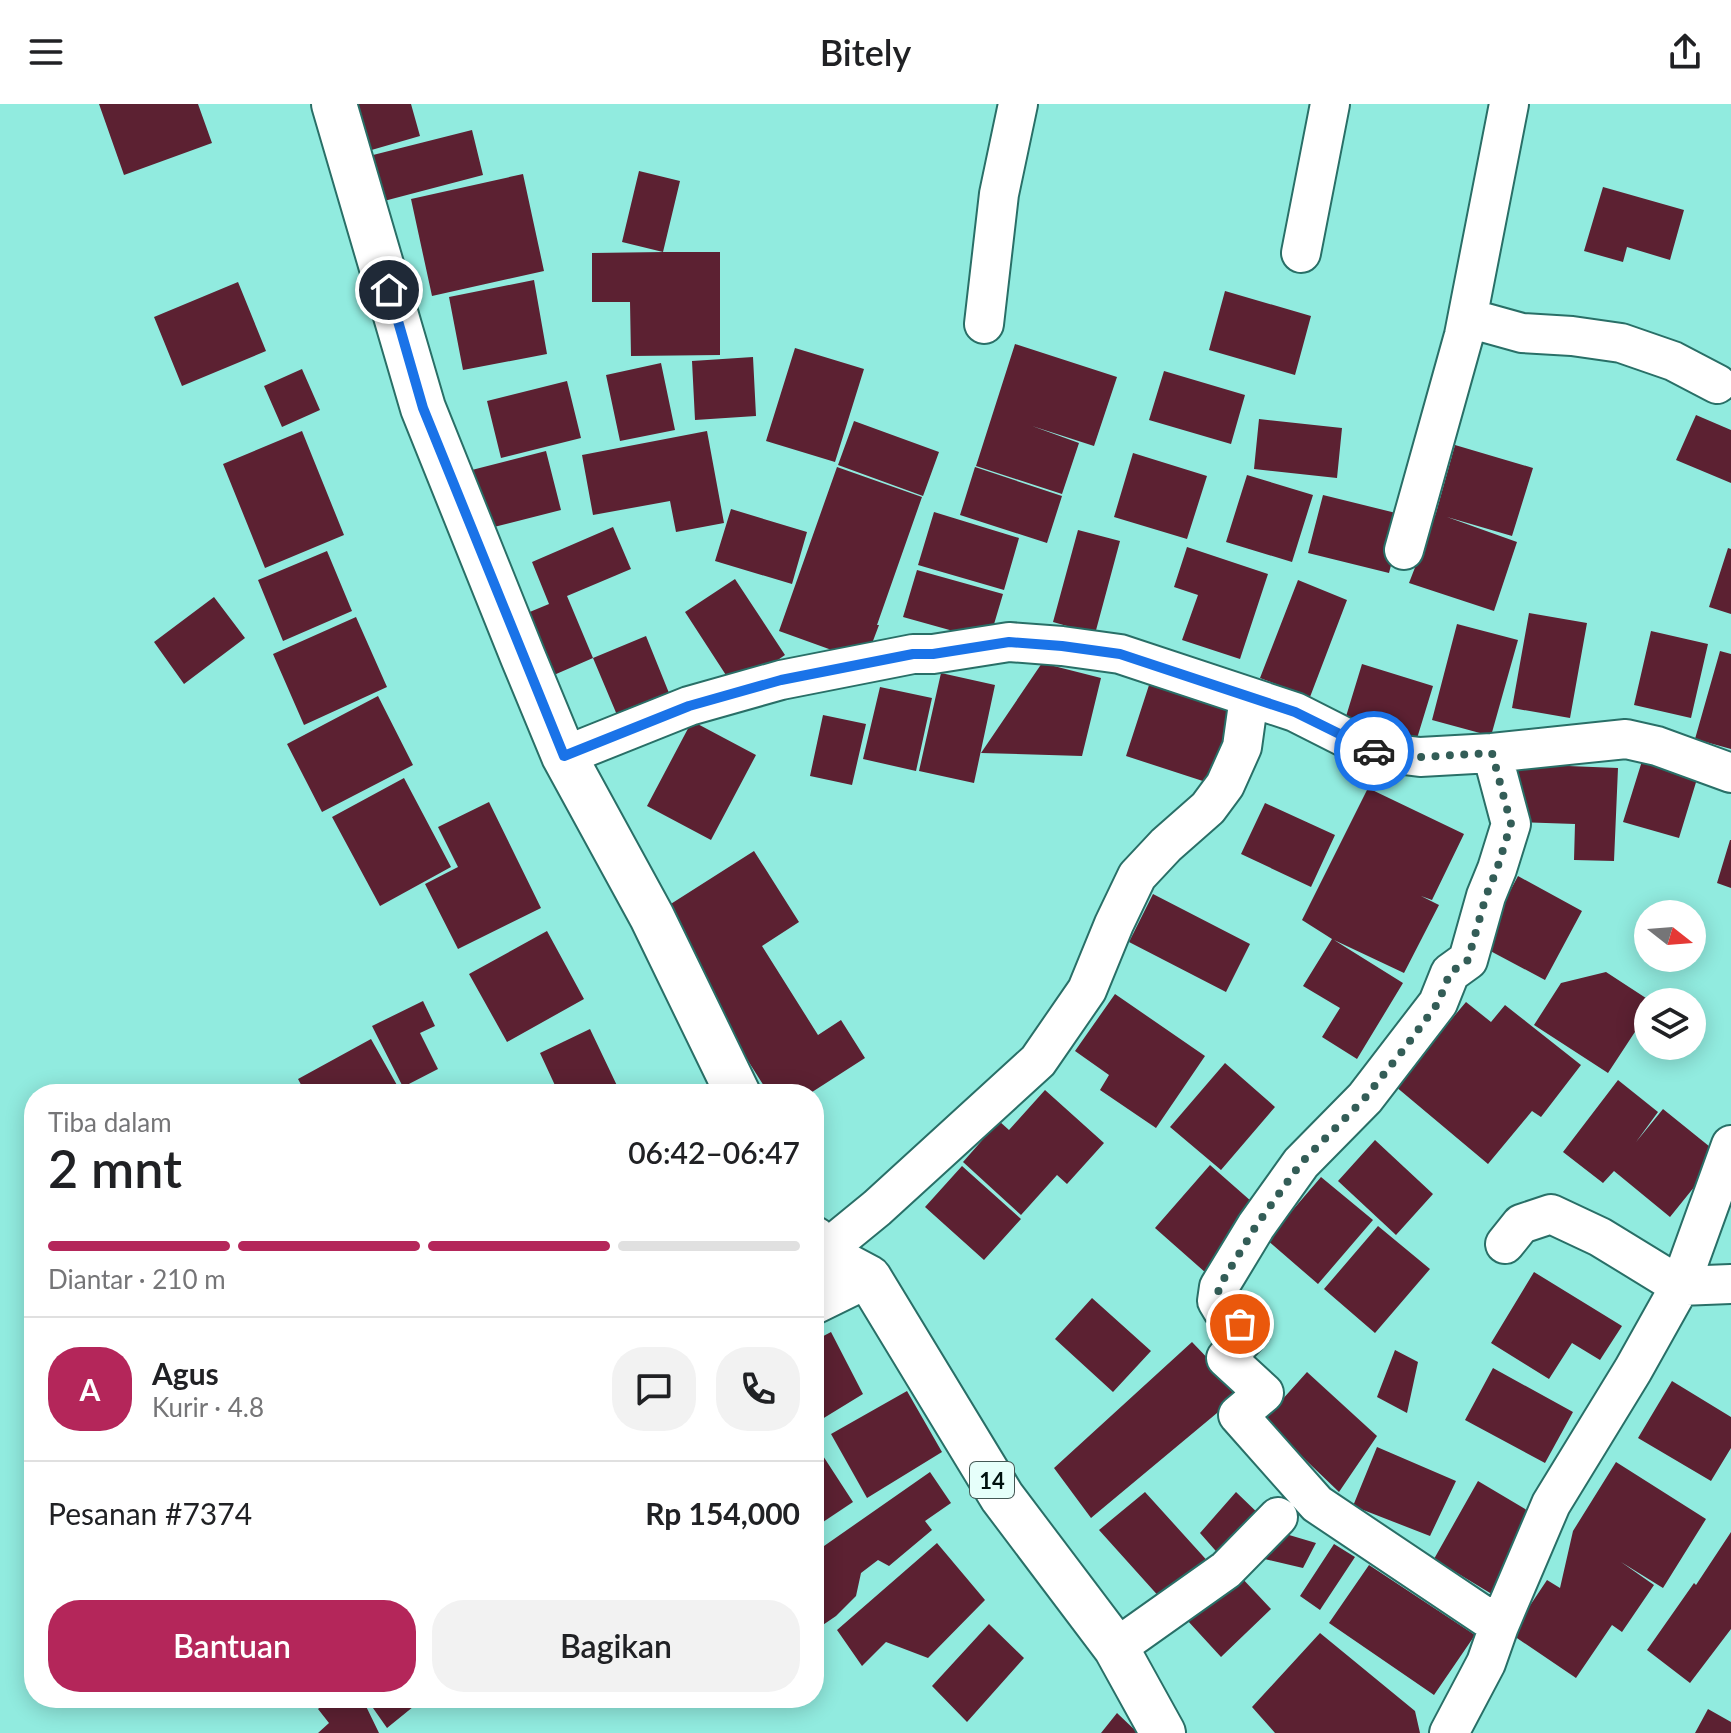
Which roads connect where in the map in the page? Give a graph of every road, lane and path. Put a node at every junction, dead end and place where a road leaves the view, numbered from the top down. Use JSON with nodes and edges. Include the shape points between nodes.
{"nodes":[{"id":1,"x":334,"y":104,"type":"edge"},
{"id":2,"x":1018,"y":104,"type":"edge"},
{"id":3,"x":1330,"y":104,"type":"edge"},
{"id":4,"x":1509,"y":104,"type":"edge"},
{"id":5,"x":1301,"y":253,"type":"dead end"},
{"id":6,"x":1468,"y":318,"type":"junction"},
{"id":7,"x":984,"y":324,"type":"dead end"},
{"id":8,"x":1717,"y":384,"type":"dead end"},
{"id":9,"x":1404,"y":550,"type":"dead end"},
{"id":10,"x":1249,"y":697,"type":"junction"},
{"id":11,"x":1492,"y":753,"type":"junction"},
{"id":12,"x":564,"y":756,"type":"junction"},
{"id":13,"x":1731,"y":773,"type":"edge"},
{"id":14,"x":733,"y":1084,"type":"edge"},
{"id":15,"x":1731,"y":1145,"type":"edge"},
{"id":16,"x":824,"y":1242,"type":"edge"},
{"id":17,"x":1505,"y":1244,"type":"dead end"},
{"id":18,"x":824,"y":1250,"type":"edge"},
{"id":19,"x":869,"y":1278,"type":"junction"},
{"id":20,"x":1731,"y":1284,"type":"edge"},
{"id":21,"x":1680,"y":1286,"type":"junction"},
{"id":22,"x":824,"y":1300,"type":"edge"},
{"id":23,"x":1278,"y":1517,"type":"dead end"},
{"id":24,"x":1499,"y":1626,"type":"junction"},
{"id":25,"x":1116,"y":1648,"type":"junction"},
{"id":26,"x":1163,"y":1733,"type":"edge"},
{"id":27,"x":1449,"y":1733,"type":"edge"}],
"edges":[{"from":1,"to":12,"type":"highway","via":[[423,408]]},
{"from":2,"to":7,"type":"street","via":[[999,194]]},
{"from":3,"to":5,"type":"street"},
{"from":4,"to":6,"type":"street"},
{"from":6,"to":8,"type":"street","via":[[1522,333],[1621,343]]},
{"from":6,"to":9,"type":"street"},
{"from":10,"to":11,"type":"street","via":[[1295,712],[1372,751],[1420,757]]},
{"from":10,"to":12,"type":"street","via":[[1120,654],[1009,642],[781,680],[689,706]]},
{"from":10,"to":16,"type":"street","via":[[1242,747],[1225,785],[1137,876],[1087,990],[1038,1061],[877,1208]]},
{"from":11,"to":13,"type":"street","via":[[1626,739]]},
{"from":11,"to":24,"type":"street","via":[[1511,824],[1468,960],[1450,973],[1438,1003],[1365,1098],[1301,1163],[1256,1226],[1219,1287],[1217,1301],[1251,1331],[1226,1358],[1264,1393],[1238,1415],[1317,1504]]},
{"from":12,"to":14,"type":"highway","via":[[652,917]]},
{"from":15,"to":21,"type":"street"},
{"from":17,"to":21,"type":"street","via":[[1521,1224],[1551,1214]]},
{"from":18,"to":19,"type":"highway"},
{"from":19,"to":22,"type":"street"},
{"from":19,"to":25,"type":"highway","number":"14","via":[[1002,1497]]},
{"from":20,"to":21,"type":"street"},
{"from":21,"to":24,"type":"street","via":[[1551,1504]]},
{"from":23,"to":25,"type":"street","via":[[1226,1570]]},
{"from":24,"to":27,"type":"street"},
{"from":25,"to":26,"type":"highway","number":"14"}]}
